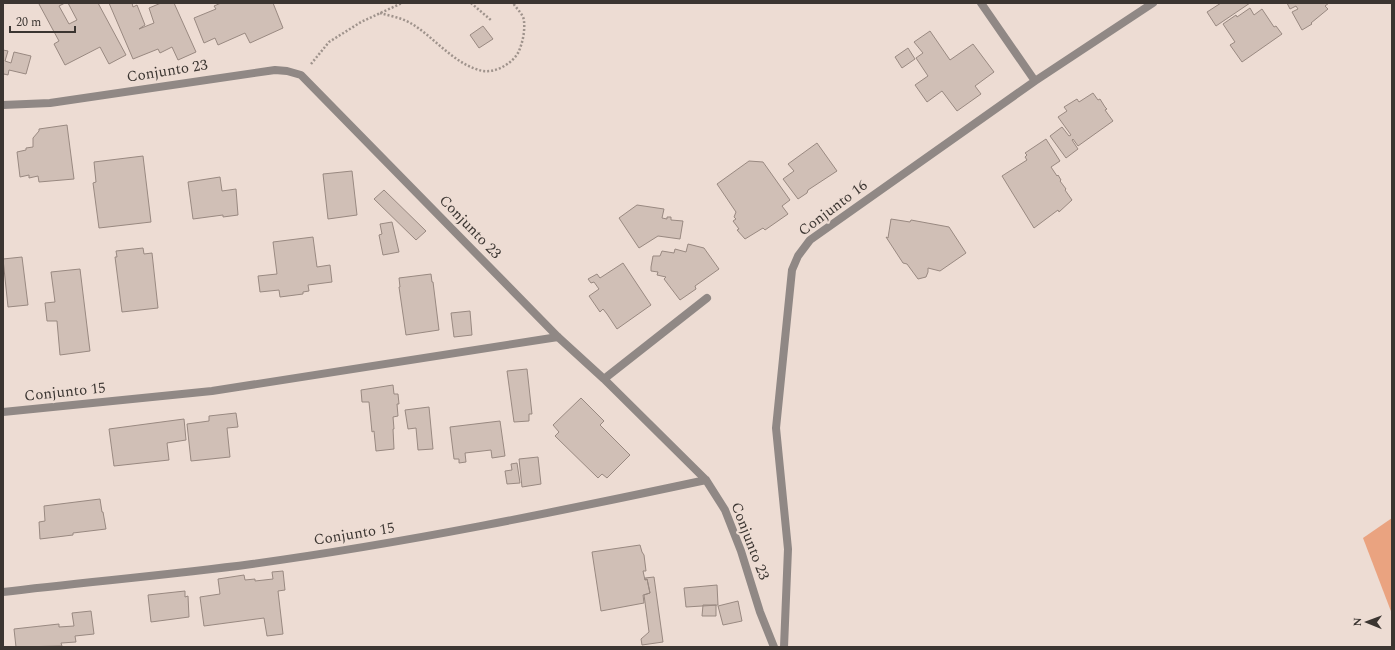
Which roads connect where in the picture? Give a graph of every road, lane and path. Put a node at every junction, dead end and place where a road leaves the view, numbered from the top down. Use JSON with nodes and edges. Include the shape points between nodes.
{"nodes":[{"id":1,"x":402,"y":3,"type":"edge"},
{"id":2,"x":471,"y":3,"type":"edge"},
{"id":3,"x":513,"y":3,"type":"edge"},
{"id":4,"x":981,"y":3,"type":"edge"},
{"id":5,"x":1153,"y":3,"type":"edge"},
{"id":6,"x":380,"y":13,"type":"junction"},
{"id":7,"x":492,"y":21,"type":"dead end"},
{"id":8,"x":301,"y":75,"type":"junction"},
{"id":9,"x":1035,"y":81,"type":"junction"},
{"id":10,"x":3,"y":105,"type":"edge"},
{"id":11,"x":708,"y":298,"type":"dead end"},
{"id":12,"x":558,"y":337,"type":"junction"},
{"id":13,"x":604,"y":379,"type":"junction"},
{"id":14,"x":3,"y":412,"type":"edge"},
{"id":15,"x":706,"y":480,"type":"junction"},
{"id":16,"x":3,"y":592,"type":"edge"},
{"id":17,"x":774,"y":647,"type":"edge"},
{"id":18,"x":784,"y":647,"type":"edge"}],
"edges":[{"from":1,"to":6,"type":"path"},
{"from":2,"to":7,"type":"path"},
{"from":3,"to":6,"type":"path","via":[[524,19],[523,40],[518,52],[501,68],[490,72],[480,71],[459,62],[410,23]]},
{"from":4,"to":9,"type":"street"},
{"from":5,"to":9,"type":"street","name":"Conjunto 16"},
{"from":6,"to":8,"type":"path","via":[[329,42]]},
{"from":8,"to":10,"type":"street","name":"Conjunto 23","via":[[276,70],[50,103]]},
{"from":8,"to":12,"type":"street","name":"Conjunto 23"},
{"from":9,"to":18,"type":"street","name":"Conjunto 16","via":[[810,240],[798,256],[792,270],[776,428],[788,549]]},
{"from":11,"to":13,"type":"street"},
{"from":12,"to":13,"type":"street","name":"Conjunto 23"},
{"from":12,"to":14,"type":"street","name":"Conjunto 15","via":[[212,391]]},
{"from":13,"to":15,"type":"street","name":"Conjunto 23"},
{"from":15,"to":16,"type":"street","name":"Conjunto 15","via":[[582,507],[410,539],[252,564]]},
{"from":15,"to":17,"type":"street","name":"Conjunto 23","via":[[725,510]]}]}
